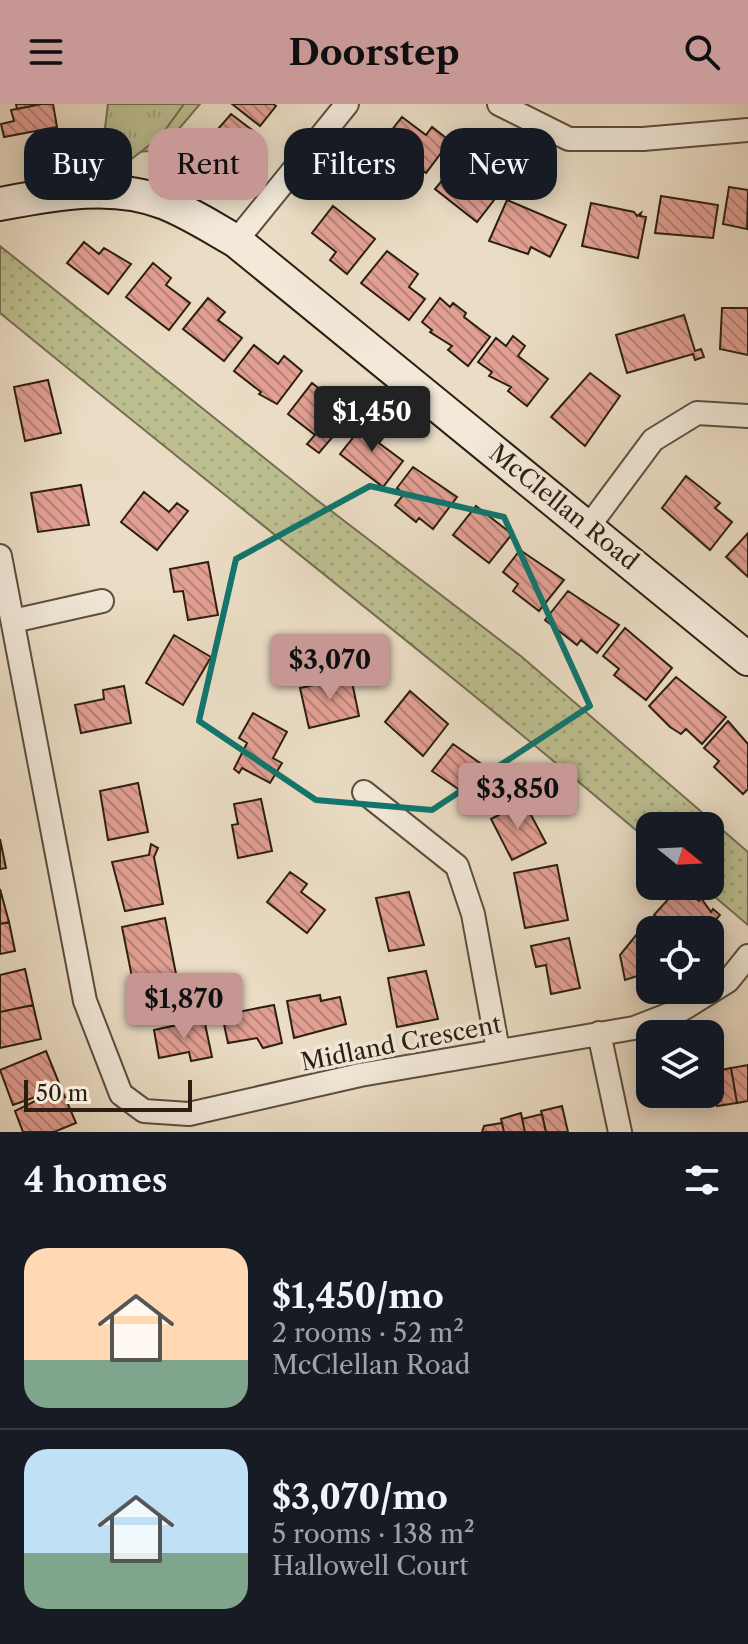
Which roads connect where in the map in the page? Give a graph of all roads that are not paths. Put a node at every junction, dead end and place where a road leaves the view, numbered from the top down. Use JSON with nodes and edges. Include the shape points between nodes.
{"nodes":[{"id":1,"x":347,"y":104,"type":"edge"},
{"id":2,"x":499,"y":104,"type":"edge"},
{"id":3,"x":748,"y":130,"type":"edge"},
{"id":4,"x":0,"y":204,"type":"edge"},
{"id":5,"x":236,"y":241,"type":"junction"},
{"id":6,"x":748,"y":416,"type":"edge"},
{"id":7,"x":589,"y":526,"type":"junction"},
{"id":8,"x":0,"y":556,"type":"edge"},
{"id":9,"x":102,"y":601,"type":"dead end"},
{"id":10,"x":13,"y":621,"type":"junction"},
{"id":11,"x":748,"y":659,"type":"edge"},
{"id":12,"x":364,"y":792,"type":"dead end"},
{"id":13,"x":748,"y":956,"type":"edge"},
{"id":14,"x":599,"y":1033,"type":"junction"},
{"id":15,"x":498,"y":1050,"type":"junction"},
{"id":16,"x":620,"y":1132,"type":"edge"}],
"edges":[{"from":1,"to":5,"type":"street"},
{"from":2,"to":3,"type":"street","via":[[569,139]]},
{"from":4,"to":5,"type":"street","name":"McClellan Road","via":[[61,193],[112,193],[164,202]]},
{"from":5,"to":7,"type":"street","name":"McClellan Road"},
{"from":6,"to":7,"type":"street","via":[[697,413],[653,440]]},
{"from":7,"to":11,"type":"street","name":"McClellan Road"},
{"from":8,"to":10,"type":"street","name":"Midland Crescent"},
{"from":9,"to":10,"type":"street"},
{"from":10,"to":15,"type":"street","name":"Midland Crescent","via":[[85,1001],[121,1094],[144,1111],[189,1114]]},
{"from":12,"to":15,"type":"street","via":[[457,866],[473,914]]},
{"from":13,"to":14,"type":"street","name":"Midland Crescent","via":[[728,981],[683,1009],[634,1028]]},
{"from":14,"to":15,"type":"street","name":"Midland Crescent"},
{"from":14,"to":16,"type":"street"}]}
